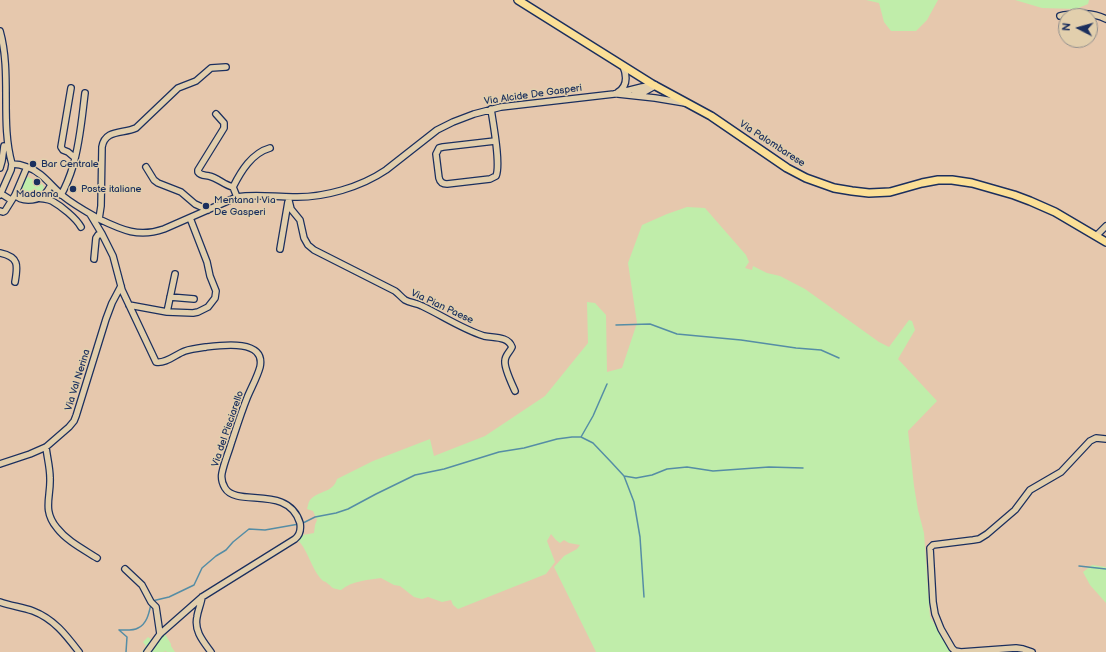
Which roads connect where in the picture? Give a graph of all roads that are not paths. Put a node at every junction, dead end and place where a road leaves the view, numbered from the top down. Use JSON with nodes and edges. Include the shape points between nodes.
{"nodes":[{"id":1,"x":518,"y":0,"type":"edge"},
{"id":2,"x":0,"y":31,"type":"edge"},
{"id":3,"x":624,"y":66,"type":"junction"},
{"id":4,"x":226,"y":67,"type":"dead end"},
{"id":5,"x":655,"y":85,"type":"junction"},
{"id":6,"x":71,"y":88,"type":"dead end"},
{"id":7,"x":85,"y":93,"type":"dead end"},
{"id":8,"x":614,"y":94,"type":"junction"},
{"id":9,"x":628,"y":95,"type":"junction"},
{"id":10,"x":690,"y":104,"type":"junction"},
{"id":11,"x":0,"y":107,"type":"edge"},
{"id":12,"x":491,"y":109,"type":"junction"},
{"id":13,"x":216,"y":114,"type":"dead end"},
{"id":14,"x":495,"y":141,"type":"junction"},
{"id":15,"x":5,"y":144,"type":"junction"},
{"id":16,"x":270,"y":148,"type":"dead end"},
{"id":17,"x":75,"y":158,"type":"junction"},
{"id":18,"x":12,"y":164,"type":"junction"},
{"id":19,"x":27,"y":167,"type":"junction"},
{"id":20,"x":146,"y":167,"type":"dead end"},
{"id":21,"x":0,"y":168,"type":"edge"},
{"id":22,"x":51,"y":185,"type":"junction"},
{"id":23,"x":233,"y":187,"type":"junction"},
{"id":24,"x":0,"y":194,"type":"edge"},
{"id":25,"x":15,"y":194,"type":"junction"},
{"id":26,"x":61,"y":195,"type":"junction"},
{"id":27,"x":237,"y":197,"type":"junction"},
{"id":28,"x":288,"y":197,"type":"junction"},
{"id":29,"x":39,"y":198,"type":"junction"},
{"id":30,"x":12,"y":200,"type":"junction"},
{"id":31,"x":208,"y":210,"type":"junction"},
{"id":32,"x":1,"y":212,"type":"edge"},
{"id":33,"x":90,"y":214,"type":"junction"},
{"id":34,"x":190,"y":218,"type":"junction"},
{"id":35,"x":99,"y":219,"type":"junction"},
{"id":36,"x":1106,"y":226,"type":"edge"},
{"id":37,"x":81,"y":227,"type":"dead end"},
{"id":38,"x":102,"y":234,"type":"junction"},
{"id":39,"x":1096,"y":236,"type":"junction"},
{"id":40,"x":1106,"y":242,"type":"edge"},
{"id":41,"x":280,"y":249,"type":"dead end"},
{"id":42,"x":0,"y":254,"type":"edge"},
{"id":43,"x":94,"y":260,"type":"dead end"},
{"id":44,"x":175,"y":274,"type":"dead end"},
{"id":45,"x":15,"y":282,"type":"dead end"},
{"id":46,"x":121,"y":286,"type":"junction"},
{"id":47,"x":170,"y":297,"type":"junction"},
{"id":48,"x":194,"y":299,"type":"dead end"},
{"id":49,"x":129,"y":305,"type":"junction"},
{"id":50,"x":167,"y":312,"type":"junction"},
{"id":51,"x":515,"y":391,"type":"dead end"},
{"id":52,"x":1106,"y":439,"type":"edge"},
{"id":53,"x":46,"y":447,"type":"junction"},
{"id":54,"x":0,"y":464,"type":"edge"},
{"id":55,"x":97,"y":558,"type":"dead end"},
{"id":56,"x":125,"y":568,"type":"dead end"},
{"id":57,"x":202,"y":597,"type":"junction"},
{"id":58,"x":0,"y":602,"type":"edge"},
{"id":59,"x":160,"y":634,"type":"junction"},
{"id":60,"x":79,"y":652,"type":"edge"},
{"id":61,"x":146,"y":652,"type":"edge"},
{"id":62,"x":211,"y":652,"type":"edge"},
{"id":63,"x":1032,"y":652,"type":"edge"}],
"edges":[{"from":1,"to":3,"type":"main road","name":"Via Palombarese"},
{"from":2,"to":11,"type":"street","via":[[4,60]]},
{"from":3,"to":5,"type":"main road","name":"Via Palombarese"},
{"from":3,"to":8,"type":"street","via":[[626,83]]},
{"from":4,"to":35,"type":"street","via":[[208,70],[198,80],[178,88],[136,128],[111,135],[106,139],[102,149]]},
{"from":5,"to":8,"type":"street","name":"Via Alcide De Gasperi"},
{"from":5,"to":9,"type":"street","name":"Via Alcide De Gasperi","via":[[644,92]]},
{"from":5,"to":10,"type":"main road","name":"Via Palombarese"},
{"from":6,"to":17,"type":"street","via":[[62,147]]},
{"from":7,"to":17,"type":"street"},
{"from":8,"to":9,"type":"street","name":"Via Alcide De Gasperi"},
{"from":8,"to":12,"type":"street","name":"Via Alcide De Gasperi"},
{"from":9,"to":10,"type":"street","name":"Via Alcide De Gasperi"},
{"from":10,"to":39,"type":"main road","name":"Via Palombarese","via":[[791,170],[827,186],[877,193],[935,180],[972,183],[1030,201]]},
{"from":11,"to":15,"type":"street"},
{"from":12,"to":14,"type":"street"},
{"from":12,"to":28,"type":"street","name":"Via Alcide De Gasperi","via":[[440,128],[386,170],[361,183],[327,194]]},
{"from":13,"to":23,"type":"street","via":[[224,123],[224,128],[198,172]]},
{"from":14,"to":14,"type":"street","via":[[498,170],[495,177],[447,184],[440,181],[436,156],[439,148]]},
{"from":15,"to":18,"type":"street"},
{"from":15,"to":21,"type":"street"},
{"from":16,"to":23,"type":"street","via":[[260,152],[244,167]]},
{"from":17,"to":26,"type":"street"},
{"from":18,"to":19,"type":"street"},
{"from":18,"to":24,"type":"street"},
{"from":19,"to":22,"type":"street","name":"Via Alcide De Gasperi"},
{"from":19,"to":25,"type":"street"},
{"from":20,"to":31,"type":"street","via":[[158,184],[181,192],[195,204]]},
{"from":22,"to":26,"type":"street","name":"Via Alcide De Gasperi"},
{"from":22,"to":29,"type":"street"},
{"from":23,"to":27,"type":"street"},
{"from":24,"to":30,"type":"street"},
{"from":25,"to":29,"type":"street","via":[[23,200]]},
{"from":25,"to":30,"type":"street"},
{"from":26,"to":33,"type":"street","name":"Via Alcide De Gasperi"},
{"from":27,"to":28,"type":"street","name":"Via Alcide De Gasperi"},
{"from":27,"to":31,"type":"street","name":"Via Alcide De Gasperi"},
{"from":28,"to":41,"type":"street"},
{"from":28,"to":51,"type":"street","name":"Via Pian Paese","via":[[291,209],[300,220],[304,238],[313,249],[395,292],[407,301],[472,331],[509,342],[512,347],[505,358],[505,364]]},
{"from":29,"to":37,"type":"street","via":[[56,204]]},
{"from":30,"to":32,"type":"street","via":[[5,211]]},
{"from":31,"to":34,"type":"street","name":"Via Alcide De Gasperi"},
{"from":33,"to":35,"type":"street","name":"Via Alcide De Gasperi"},
{"from":33,"to":38,"type":"street","name":"Via del Pisciarello"},
{"from":34,"to":35,"type":"street","name":"Via Alcide De Gasperi","via":[[162,230],[144,233],[122,230]]},
{"from":34,"to":50,"type":"street","via":[[207,262],[216,296],[209,306],[198,312]]},
{"from":36,"to":39,"type":"street"},
{"from":38,"to":43,"type":"street","via":[[96,238]]},
{"from":38,"to":46,"type":"street","name":"Via del Pisciarello","via":[[115,262]]},
{"from":39,"to":40,"type":"main road","name":"Via Palombarese"},
{"from":42,"to":45,"type":"street","via":[[16,261]]},
{"from":44,"to":47,"type":"street"},
{"from":46,"to":49,"type":"street","name":"Via del Pisciarello"},
{"from":46,"to":53,"type":"street","name":"Via Val Nerina","via":[[112,303],[76,418]]},
{"from":47,"to":48,"type":"street"},
{"from":47,"to":50,"type":"street"},
{"from":49,"to":50,"type":"street"},
{"from":49,"to":57,"type":"street","name":"Via del Pisciarello","via":[[156,362],[161,363],[189,350],[228,345],[248,348],[259,355],[261,361],[224,467],[222,483],[227,491],[234,495],[264,498],[281,503],[293,511],[300,523],[299,534],[294,541]]},
{"from":52,"to":63,"type":"street","via":[[1096,438],[1090,441],[1063,471],[1030,490],[1015,510],[985,536],[976,540],[933,545],[930,548],[934,611],[953,649],[961,652],[1016,648]]},
{"from":53,"to":54,"type":"street","name":"Via Val Nerina"},
{"from":53,"to":55,"type":"street","via":[[50,478],[48,507],[52,522],[63,535]]},
{"from":56,"to":59,"type":"street","via":[[142,585],[156,607]]},
{"from":57,"to":59,"type":"street","name":"Via del Pisciarello"},
{"from":57,"to":62,"type":"street","via":[[197,627]]},
{"from":58,"to":60,"type":"street","via":[[31,610],[46,617]]},
{"from":59,"to":61,"type":"street","name":"Via del Pisciarello"}]}
